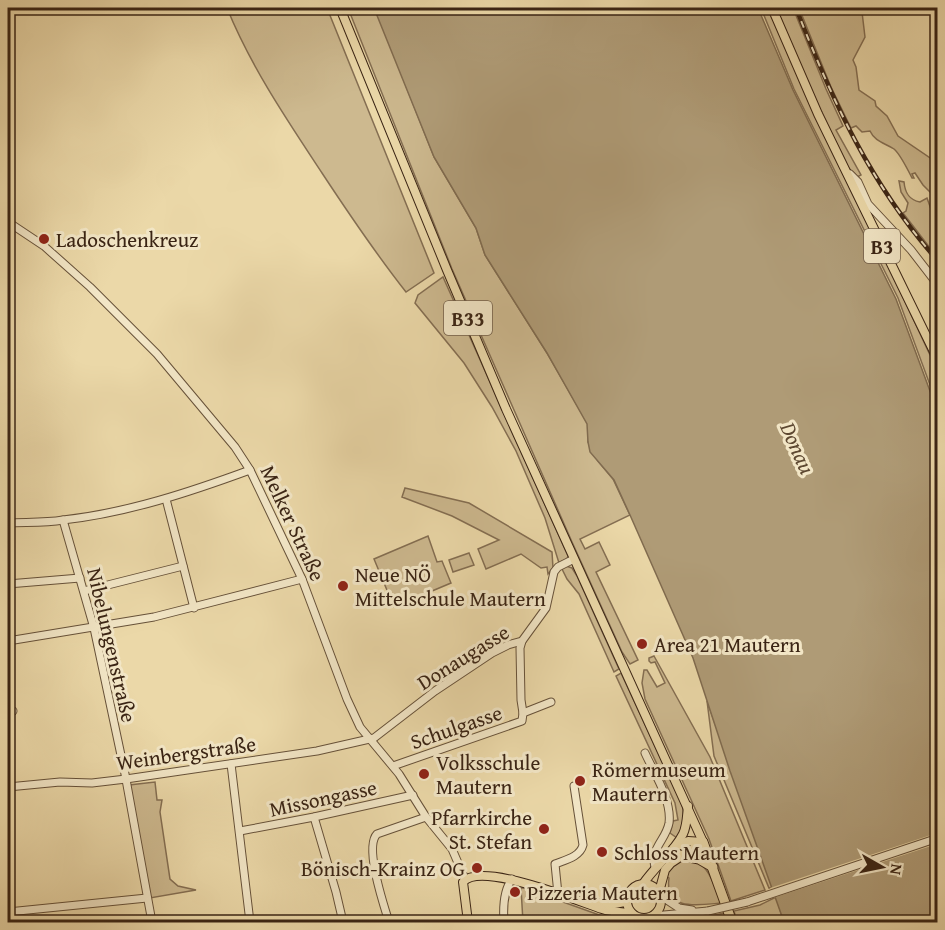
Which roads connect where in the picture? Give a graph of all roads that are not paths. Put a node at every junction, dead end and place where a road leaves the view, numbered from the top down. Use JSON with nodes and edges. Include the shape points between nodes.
{"nodes":[{"id":1,"x":340,"y":8,"type":"edge"},
{"id":2,"x":772,"y":8,"type":"edge"},
{"id":3,"x":844,"y":168,"type":"junction"},
{"id":4,"x":8,"y":222,"type":"edge"},
{"id":5,"x":938,"y":285,"type":"edge"},
{"id":6,"x":938,"y":360,"type":"edge"},
{"id":7,"x":250,"y":470,"type":"junction"},
{"id":8,"x":166,"y":499,"type":"junction"},
{"id":9,"x":63,"y":520,"type":"junction"},
{"id":10,"x":8,"y":523,"type":"edge"},
{"id":11,"x":574,"y":559,"type":"junction"},
{"id":12,"x":183,"y":566,"type":"junction"},
{"id":13,"x":80,"y":578,"type":"junction"},
{"id":14,"x":302,"y":579,"type":"junction"},
{"id":15,"x":8,"y":584,"type":"edge"},
{"id":16,"x":84,"y":591,"type":"junction"},
{"id":17,"x":194,"y":608,"type":"junction"},
{"id":18,"x":94,"y":628,"type":"junction"},
{"id":19,"x":8,"y":641,"type":"edge"},
{"id":20,"x":522,"y":641,"type":"junction"},
{"id":21,"x":551,"y":702,"type":"dead end"},
{"id":22,"x":523,"y":713,"type":"junction"},
{"id":23,"x":368,"y":738,"type":"junction"},
{"id":24,"x":645,"y":753,"type":"dead end"},
{"id":25,"x":231,"y":764,"type":"junction"},
{"id":26,"x":393,"y":766,"type":"junction"},
{"id":27,"x":126,"y":779,"type":"junction"},
{"id":28,"x":574,"y":786,"type":"dead end"},
{"id":29,"x":8,"y":787,"type":"edge"},
{"id":30,"x":413,"y":795,"type":"junction"},
{"id":31,"x":688,"y":805,"type":"junction"},
{"id":32,"x":426,"y":817,"type":"junction"},
{"id":33,"x":314,"y":818,"type":"junction"},
{"id":34,"x":240,"y":831,"type":"junction"},
{"id":35,"x":662,"y":838,"type":"junction"},
{"id":36,"x":938,"y":838,"type":"edge"},
{"id":37,"x":704,"y":842,"type":"junction"},
{"id":38,"x":677,"y":852,"type":"junction"},
{"id":39,"x":655,"y":867,"type":"junction"},
{"id":40,"x":713,"y":867,"type":"junction"},
{"id":41,"x":465,"y":879,"type":"junction"},
{"id":42,"x":512,"y":879,"type":"junction"},
{"id":43,"x":643,"y":884,"type":"junction"},
{"id":44,"x":558,"y":894,"type":"junction"},
{"id":45,"x":660,"y":894,"type":"junction"},
{"id":46,"x":147,"y":898,"type":"junction"},
{"id":47,"x":583,"y":902,"type":"junction"},
{"id":48,"x":626,"y":902,"type":"junction"},
{"id":49,"x":706,"y":911,"type":"junction"},
{"id":50,"x":8,"y":912,"type":"edge"},
{"id":51,"x":653,"y":916,"type":"junction"},
{"id":52,"x":633,"y":918,"type":"edge"},
{"id":53,"x":152,"y":922,"type":"edge"},
{"id":54,"x":250,"y":922,"type":"edge"},
{"id":55,"x":343,"y":922,"type":"edge"},
{"id":56,"x":389,"y":922,"type":"edge"},
{"id":57,"x":468,"y":922,"type":"edge"},
{"id":58,"x":504,"y":922,"type":"edge"},
{"id":59,"x":732,"y":922,"type":"edge"}],
"edges":[{"from":1,"to":11,"type":"main road","number":"B33","via":[[451,281]]},
{"from":2,"to":3,"type":"main road","number":"B3"},
{"from":3,"to":5,"type":"street","via":[[858,182],[868,204]]},
{"from":3,"to":6,"type":"main road","number":"B3"},
{"from":4,"to":7,"type":"street","name":"Melker Straße","via":[[65,263],[157,354]]},
{"from":7,"to":8,"type":"street"},
{"from":7,"to":14,"type":"street","name":"Melker Straße"},
{"from":8,"to":9,"type":"street"},
{"from":8,"to":12,"type":"street"},
{"from":9,"to":10,"type":"street"},
{"from":9,"to":13,"type":"street","name":"Nibelungenstraße"},
{"from":11,"to":20,"type":"street","name":"Donaugasse","via":[[554,572],[546,609]]},
{"from":11,"to":31,"type":"main road","number":"B33"},
{"from":12,"to":16,"type":"street"},
{"from":12,"to":17,"type":"street"},
{"from":13,"to":15,"type":"street"},
{"from":13,"to":16,"type":"street","name":"Nibelungenstraße"},
{"from":14,"to":17,"type":"street"},
{"from":14,"to":23,"type":"street","name":"Melker Straße","via":[[347,699]]},
{"from":16,"to":18,"type":"street","name":"Nibelungenstraße"},
{"from":17,"to":18,"type":"street"},
{"from":18,"to":19,"type":"street"},
{"from":18,"to":27,"type":"street","name":"Nibelungenstraße"},
{"from":20,"to":22,"type":"street","name":"Schulgasse"},
{"from":20,"to":23,"type":"street","name":"Donaugasse","via":[[492,653],[375,737]]},
{"from":21,"to":22,"type":"street"},
{"from":22,"to":26,"type":"street","name":"Schulgasse","via":[[522,721]]},
{"from":23,"to":25,"type":"street","name":"Weinbergstraße","via":[[317,751]]},
{"from":23,"to":26,"type":"street","name":"Melker Straße"},
{"from":24,"to":35,"type":"street","via":[[668,809],[669,823]]},
{"from":25,"to":27,"type":"street","name":"Weinbergstraße"},
{"from":25,"to":34,"type":"street"},
{"from":26,"to":30,"type":"street","name":"Melker Straße"},
{"from":27,"to":29,"type":"street","name":"Weinbergstraße"},
{"from":27,"to":46,"type":"street","name":"Nibelungenstraße"},
{"from":28,"to":44,"type":"street","via":[[583,845],[577,855],[555,864]]},
{"from":30,"to":32,"type":"street","name":"Melker Straße"},
{"from":30,"to":33,"type":"street","name":"Missongasse"},
{"from":31,"to":37,"type":"main road","number":"B33"},
{"from":31,"to":38,"type":"main road"},
{"from":32,"to":41,"type":"street","name":"Melker Straße","via":[[452,849]]},
{"from":32,"to":56,"type":"street","via":[[373,837],[376,874]]},
{"from":33,"to":34,"type":"street","name":"Missongasse"},
{"from":33,"to":55,"type":"street"},
{"from":34,"to":54,"type":"street"},
{"from":35,"to":38,"type":"street"},
{"from":35,"to":39,"type":"street","via":[[654,852]]},
{"from":36,"to":49,"type":"street","bridge":true,"via":[[747,902]]},
{"from":37,"to":38,"type":"main road"},
{"from":37,"to":40,"type":"highway","number":"B33"},
{"from":38,"to":39,"type":"main road"},
{"from":38,"to":40,"type":"highway"},
{"from":38,"to":45,"type":"main road","via":[[665,870]]},
{"from":39,"to":43,"type":"main road"},
{"from":40,"to":59,"type":"highway","number":"B33"},
{"from":41,"to":42,"type":"main road"},
{"from":41,"to":57,"type":"main road","via":[[462,887]]},
{"from":42,"to":44,"type":"main road"},
{"from":42,"to":58,"type":"street","via":[[504,900]]},
{"from":43,"to":45,"type":"main road","via":[[652,885]]},
{"from":43,"to":48,"type":"main road","via":[[631,889]]},
{"from":44,"to":47,"type":"main road"},
{"from":45,"to":49,"type":"street","via":[[679,908]]},
{"from":45,"to":51,"type":"main road","via":[[660,907]]},
{"from":46,"to":50,"type":"street"},
{"from":46,"to":53,"type":"street","name":"Nibelungenstraße"},
{"from":47,"to":48,"type":"main road"},
{"from":47,"to":52,"type":"main road"},
{"from":48,"to":52,"type":"main road"},
{"from":49,"to":51,"type":"street"},
{"from":51,"to":52,"type":"main road"}]}
